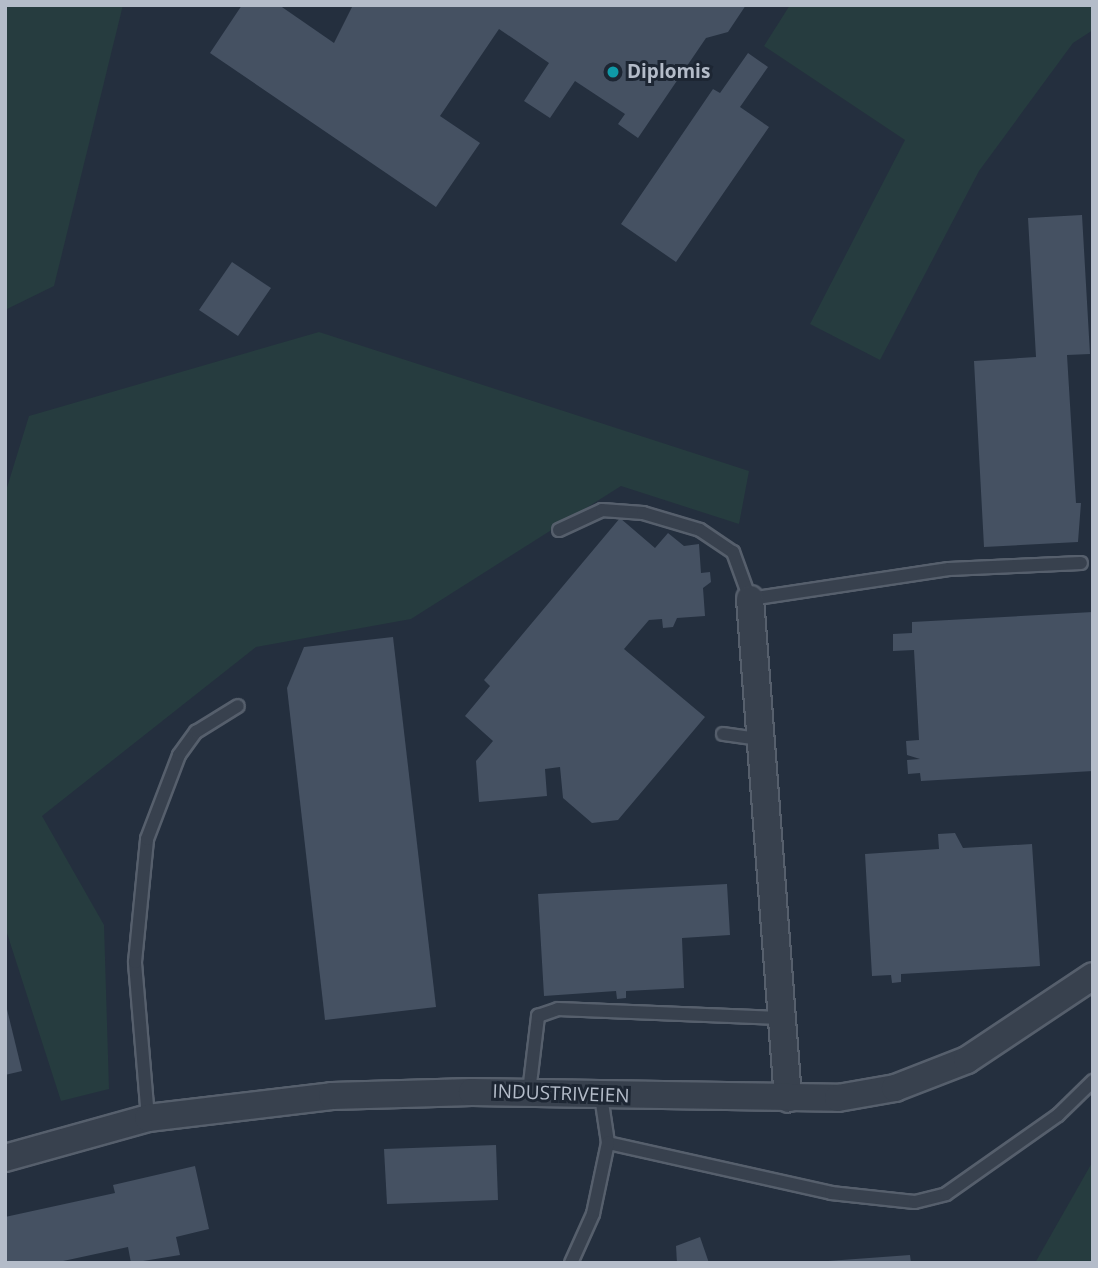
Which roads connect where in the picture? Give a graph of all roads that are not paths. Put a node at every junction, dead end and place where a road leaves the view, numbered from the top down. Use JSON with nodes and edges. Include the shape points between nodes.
{"nodes":[{"id":1,"x":559,"y":530,"type":"dead end"},
{"id":2,"x":1081,"y":563,"type":"dead end"},
{"id":3,"x":750,"y":599,"type":"junction"},
{"id":4,"x":238,"y":706,"type":"dead end"},
{"id":5,"x":723,"y":734,"type":"dead end"},
{"id":6,"x":759,"y":739,"type":"junction"},
{"id":7,"x":1093,"y":976,"type":"edge"},
{"id":8,"x":786,"y":1018,"type":"junction"},
{"id":9,"x":1093,"y":1081,"type":"edge"},
{"id":10,"x":529,"y":1093,"type":"junction"},
{"id":11,"x":601,"y":1096,"type":"junction"},
{"id":12,"x":788,"y":1099,"type":"junction"},
{"id":13,"x":148,"y":1118,"type":"junction"},
{"id":14,"x":608,"y":1143,"type":"junction"},
{"id":15,"x":5,"y":1158,"type":"edge"},
{"id":16,"x":571,"y":1263,"type":"edge"}],
"edges":[{"from":1,"to":3,"type":"lane","via":[[602,510],[643,513],[700,530],[733,552]]},
{"from":2,"to":3,"type":"lane","via":[[949,569]]},
{"from":3,"to":6,"type":"street"},
{"from":4,"to":13,"type":"lane","via":[[196,732],[179,755],[147,839],[135,962]]},
{"from":5,"to":6,"type":"lane"},
{"from":6,"to":8,"type":"street"},
{"from":7,"to":12,"type":"street","name":"INDUSTRIVEIEN","via":[[967,1060],[895,1088]]},
{"from":8,"to":10,"type":"lane","via":[[558,1009],[538,1016]]},
{"from":8,"to":12,"type":"street"},
{"from":9,"to":14,"type":"lane","via":[[1058,1115],[946,1194],[915,1202],[831,1193]]},
{"from":10,"to":11,"type":"street","name":"INDUSTRIVEIEN"},
{"from":10,"to":13,"type":"street","name":"INDUSTRIVEIEN","via":[[332,1096]]},
{"from":11,"to":12,"type":"street","name":"INDUSTRIVEIEN"},
{"from":11,"to":14,"type":"lane"},
{"from":13,"to":15,"type":"street","name":"INDUSTRIVEIEN"},
{"from":14,"to":16,"type":"lane","via":[[593,1214]]}]}
